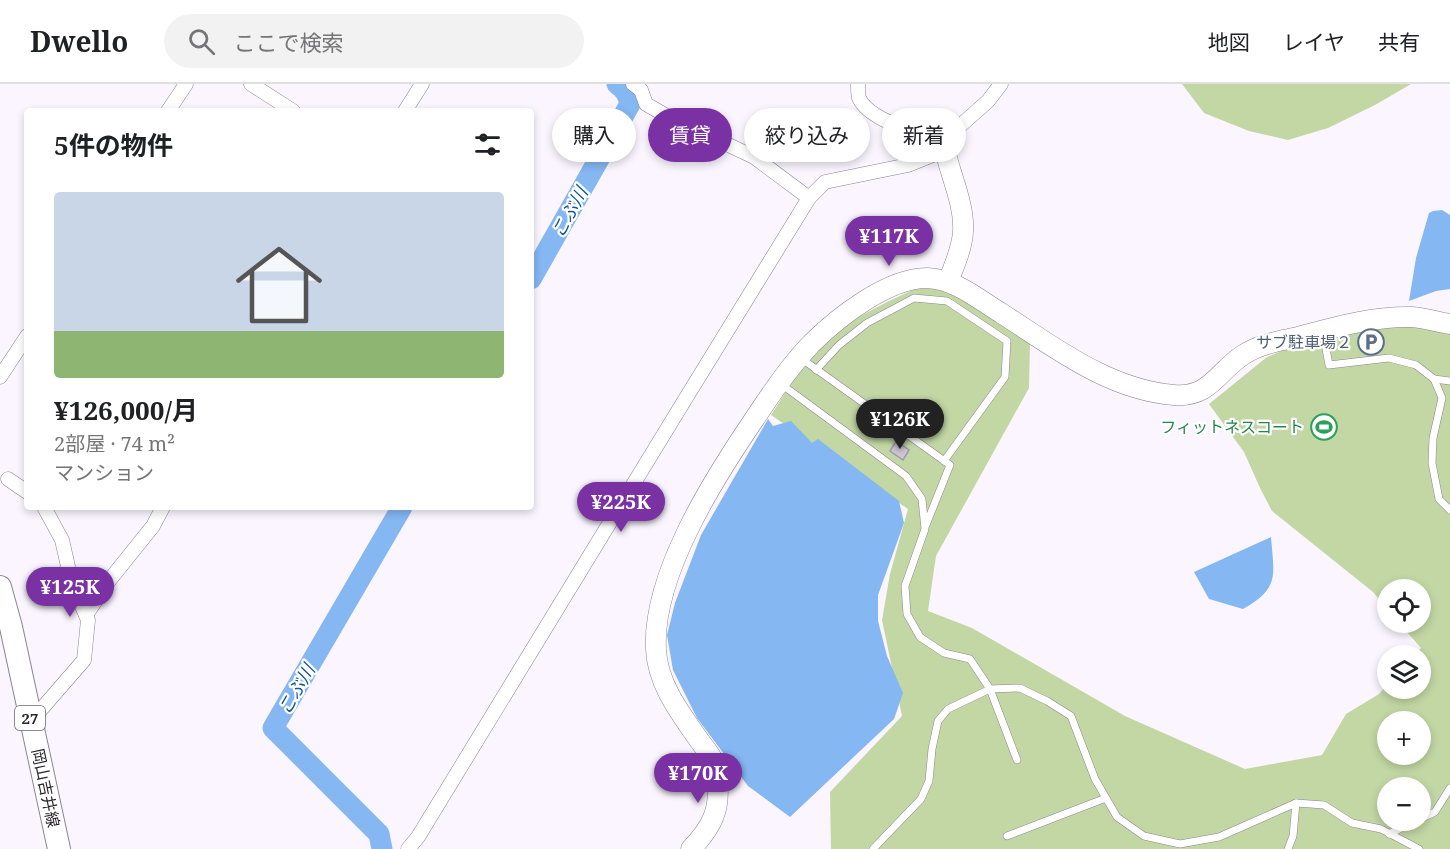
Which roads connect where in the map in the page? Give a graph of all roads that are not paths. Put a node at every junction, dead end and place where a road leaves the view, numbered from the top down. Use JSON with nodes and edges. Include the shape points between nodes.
{"nodes":[{"id":1,"x":186,"y":84,"type":"edge"},
{"id":2,"x":251,"y":84,"type":"edge"},
{"id":3,"x":422,"y":84,"type":"edge"},
{"id":4,"x":858,"y":84,"type":"edge"},
{"id":5,"x":1001,"y":84,"type":"edge"},
{"id":6,"x":639,"y":86,"type":"edge"},
{"id":7,"x":170,"y":108,"type":"edge"},
{"id":8,"x":288,"y":108,"type":"edge"},
{"id":9,"x":407,"y":108,"type":"edge"},
{"id":10,"x":882,"y":117,"type":"edge"},
{"id":11,"x":966,"y":124,"type":"edge"},
{"id":12,"x":914,"y":162,"type":"edge"},
{"id":13,"x":948,"y":162,"type":"edge"},
{"id":14,"x":809,"y":198,"type":"junction"},
{"id":15,"x":948,"y":282,"type":"junction"},
{"id":16,"x":1017,"y":323,"type":"junction"},
{"id":17,"x":1450,"y":324,"type":"edge"},
{"id":18,"x":1322,"y":330,"type":"junction"},
{"id":19,"x":24,"y":341,"type":"edge"},
{"id":20,"x":1007,"y":341,"type":"junction"},
{"id":21,"x":800,"y":358,"type":"junction"},
{"id":22,"x":816,"y":370,"type":"junction"},
{"id":23,"x":0,"y":377,"type":"edge"},
{"id":24,"x":1434,"y":379,"type":"junction"},
{"id":25,"x":1450,"y":381,"type":"edge"},
{"id":26,"x":779,"y":382,"type":"junction"},
{"id":27,"x":944,"y":461,"type":"junction"},
{"id":28,"x":8,"y":478,"type":"dead end"},
{"id":29,"x":24,"y":490,"type":"edge"},
{"id":30,"x":46,"y":510,"type":"edge"},
{"id":31,"x":161,"y":510,"type":"edge"},
{"id":32,"x":1450,"y":510,"type":"edge"},
{"id":33,"x":925,"y":529,"type":"junction"},
{"id":34,"x":0,"y":587,"type":"edge"},
{"id":35,"x":86,"y":615,"type":"junction"},
{"id":36,"x":990,"y":689,"type":"junction"},
{"id":37,"x":31,"y":722,"type":"junction"},
{"id":38,"x":1017,"y":760,"type":"dead end"},
{"id":39,"x":1450,"y":788,"type":"edge"},
{"id":40,"x":1106,"y":798,"type":"junction"},
{"id":41,"x":1296,"y":802,"type":"junction"},
{"id":42,"x":1431,"y":814,"type":"edge"},
{"id":43,"x":1395,"y":831,"type":"edge"},
{"id":44,"x":1389,"y":834,"type":"junction"},
{"id":45,"x":1007,"y":836,"type":"dead end"},
{"id":46,"x":59,"y":849,"type":"edge"},
{"id":47,"x":408,"y":849,"type":"edge"},
{"id":48,"x":691,"y":849,"type":"edge"},
{"id":49,"x":873,"y":849,"type":"edge"},
{"id":50,"x":1288,"y":849,"type":"edge"},
{"id":51,"x":1419,"y":849,"type":"edge"}],
"edges":[{"from":1,"to":7,"type":"street"},
{"from":2,"to":8,"type":"street"},
{"from":3,"to":9,"type":"street"},
{"from":4,"to":10,"type":"street","via":[[859,99]]},
{"from":5,"to":11,"type":"street"},
{"from":6,"to":14,"type":"street","via":[[646,104],[754,157]]},
{"from":12,"to":14,"type":"street","via":[[825,182]]},
{"from":13,"to":15,"type":"street","via":[[963,235]]},
{"from":14,"to":47,"type":"street"},
{"from":15,"to":16,"type":"street"},
{"from":15,"to":21,"type":"street","via":[[924,278],[901,282],[838,320]]},
{"from":16,"to":18,"type":"street","via":[[1101,374],[1131,387],[1188,396],[1211,385],[1241,356],[1261,346]]},
{"from":16,"to":20,"type":"lane"},
{"from":17,"to":18,"type":"street","via":[[1415,317],[1377,318]]},
{"from":18,"to":24,"type":"lane","via":[[1329,365],[1389,358],[1416,365]]},
{"from":19,"to":23,"type":"street"},
{"from":20,"to":22,"type":"lane","via":[[947,301],[914,298],[867,323]]},
{"from":20,"to":27,"type":"lane","via":[[1005,377]]},
{"from":21,"to":22,"type":"lane"},
{"from":21,"to":26,"type":"street"},
{"from":22,"to":27,"type":"lane"},
{"from":24,"to":25,"type":"lane"},
{"from":24,"to":32,"type":"lane","via":[[1442,398],[1432,463],[1439,499]]},
{"from":26,"to":33,"type":"lane","via":[[906,476],[922,499]]},
{"from":26,"to":48,"type":"street","via":[[713,481],[679,550],[655,629],[663,681],[715,764],[720,798],[710,823]]},
{"from":27,"to":33,"type":"lane","via":[[950,465]]},
{"from":28,"to":29,"type":"street"},
{"from":30,"to":35,"type":"street","via":[[62,540],[72,584]]},
{"from":31,"to":35,"type":"street"},
{"from":33,"to":36,"type":"lane","via":[[905,586],[907,614],[920,637],[944,653],[970,659]]},
{"from":34,"to":37,"type":"main road","name":"岡山吉井線","number":"27"},
{"from":35,"to":37,"type":"street","via":[[84,660]]},
{"from":36,"to":38,"type":"lane"},
{"from":36,"to":40,"type":"lane","via":[[1020,688],[1071,716]]},
{"from":36,"to":49,"type":"lane","via":[[948,709],[938,722],[929,781],[921,800]]},
{"from":37,"to":46,"type":"main road","name":"岡山吉井線","number":"27"},
{"from":39,"to":42,"type":"lane"},
{"from":40,"to":41,"type":"lane","via":[[1117,817],[1144,836],[1180,844],[1219,837]]},
{"from":40,"to":45,"type":"lane"},
{"from":41,"to":44,"type":"lane","via":[[1324,805],[1352,823]]},
{"from":41,"to":50,"type":"lane"},
{"from":43,"to":44,"type":"lane"},
{"from":44,"to":51,"type":"lane"}]}
